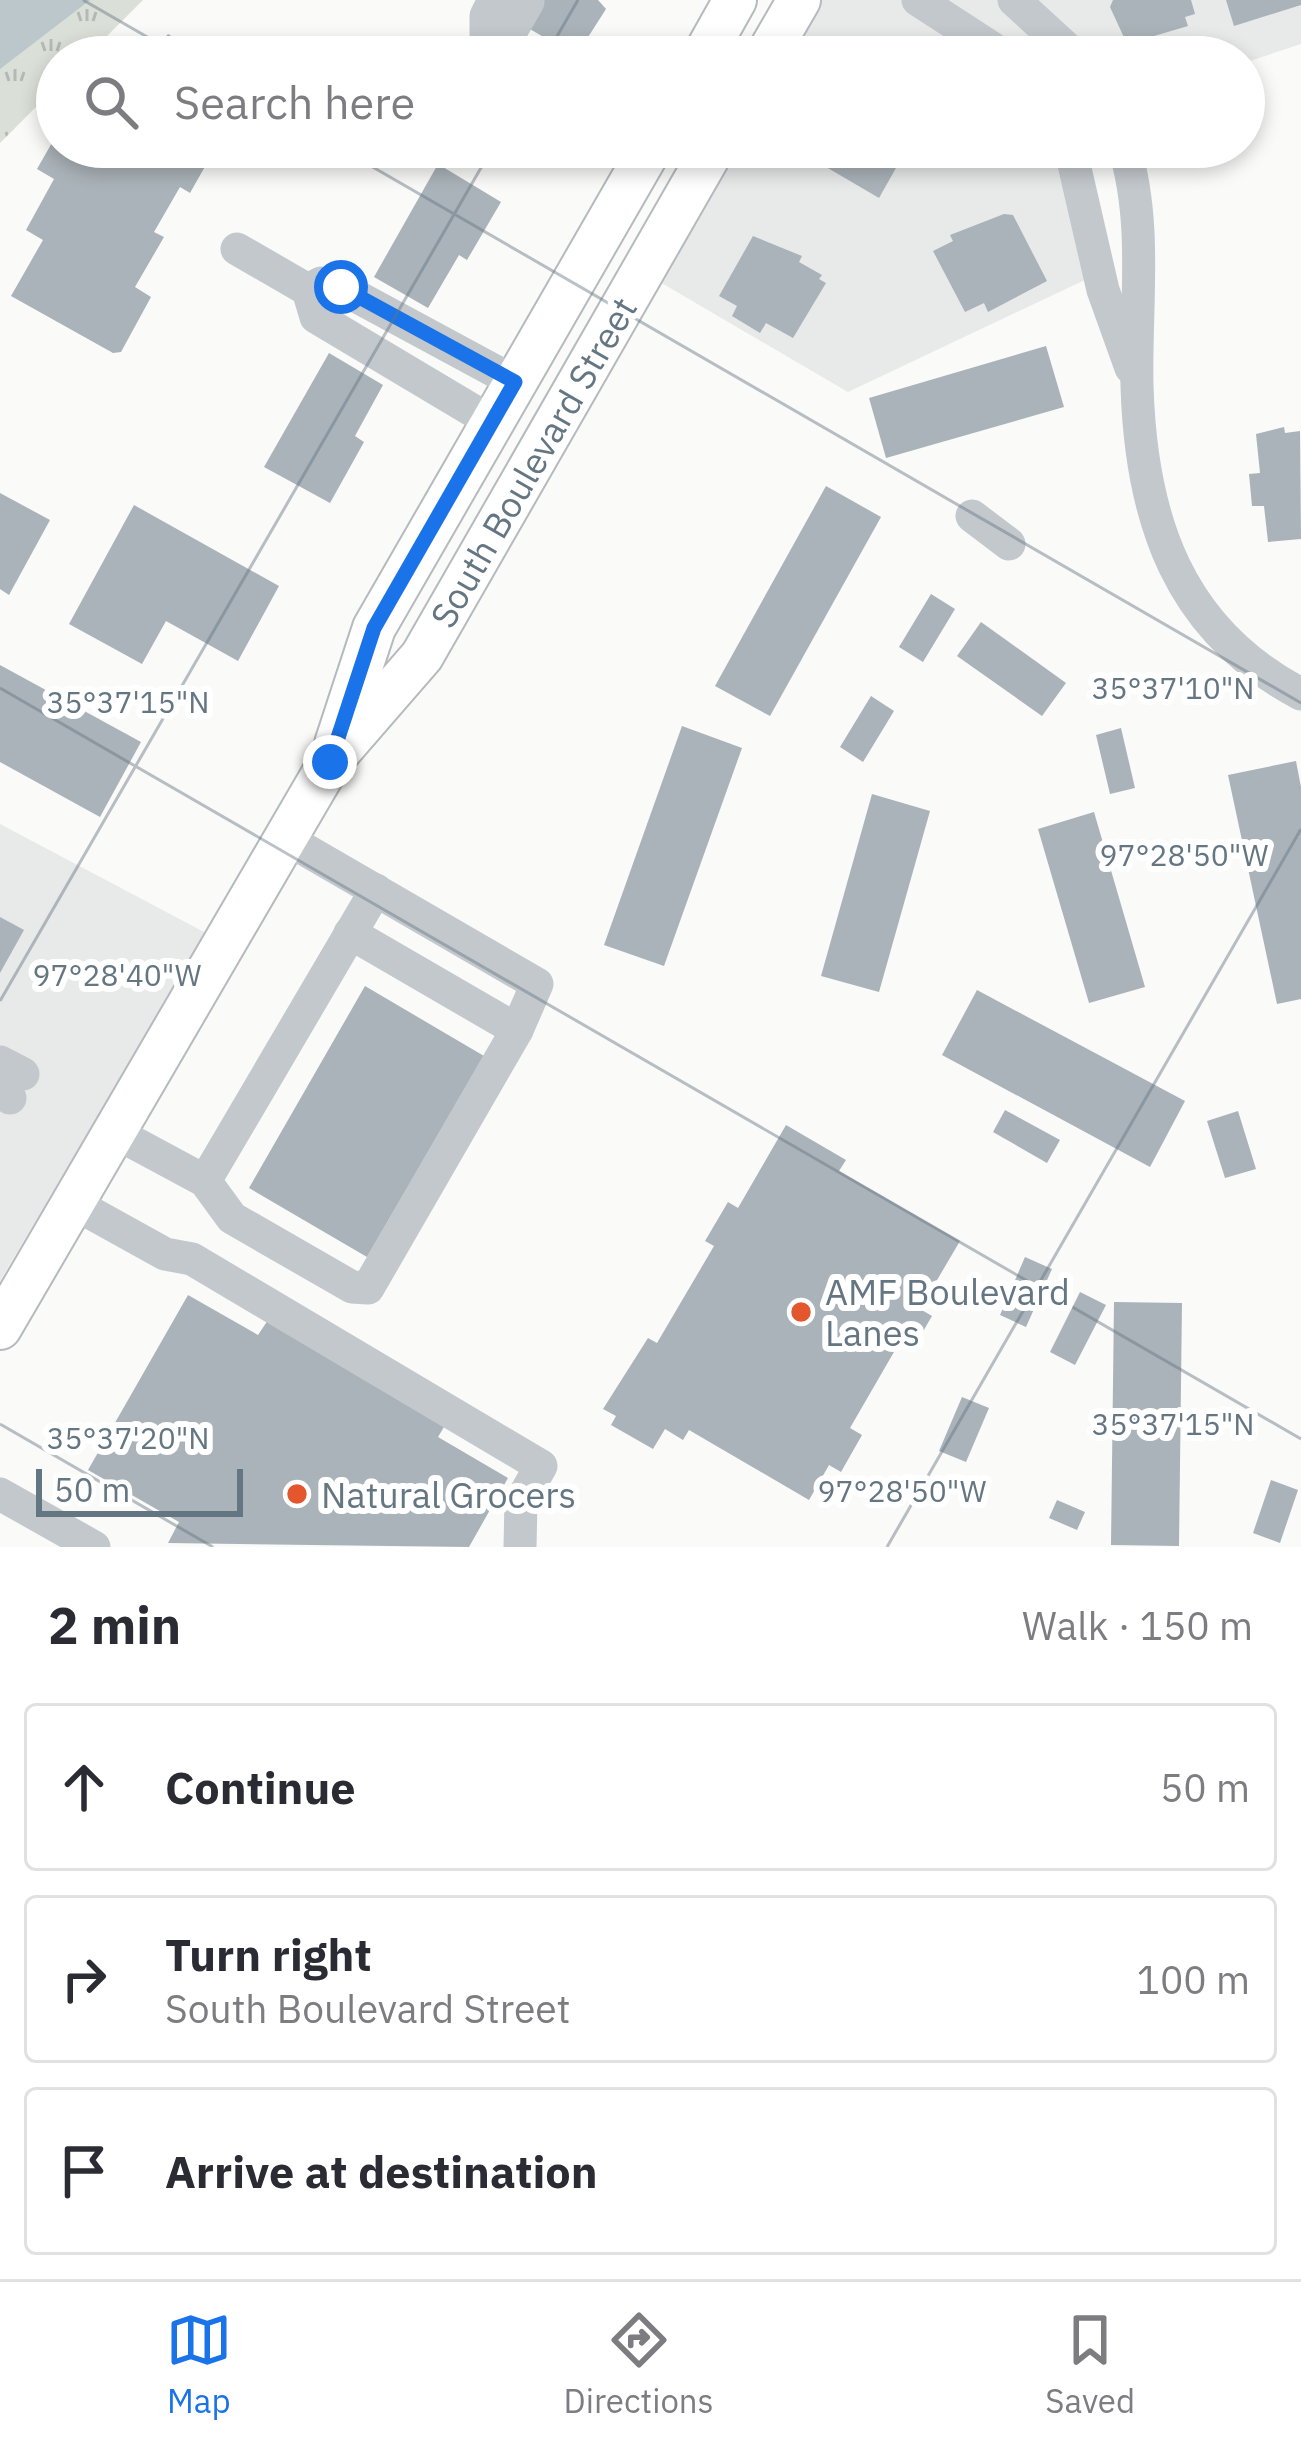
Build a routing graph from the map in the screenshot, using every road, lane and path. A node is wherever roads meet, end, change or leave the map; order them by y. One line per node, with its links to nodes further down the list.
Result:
1 (477, 0): 8 (street)
2 (494, 0): 9 (street)
3 (736, 0): 11 (main road)
4 (799, 0): 12 (main road)
5 (919, 0): 13 (street)
6 (1009, 0): 14 (street); 15 (street)
7 (520, 1): 10 (street)
8 (483, 36)
9 (486, 36)
10 (499, 36)
11 (715, 36)
12 (778, 36)
13 (974, 36)
14 (997, 36)
15 (1051, 36)
16 (639, 168): 22 (main road, South Boulevard Street)
17 (702, 168): 28 (main road, South Boulevard Street)
18 (1075, 168): 23 (street)
19 (1126, 168): 23 (street)
20 (237, 249): 21 (street)
21 (308, 290): 22 (street); 24 (street)
22 (515, 382): 24 (main road, South Boulevard Street)
23 (1137, 386): 27 (street)
24 (492, 422): 28 (main road, South Boulevard Street)
25 (972, 516): 26 (street)
26 (1009, 544)
27 (1301, 694)
28 (330, 762): 29 (main road, South Boulevard Street)
29 (285, 838): 30 (street); 33 (main road, South Boulevard Street)
30 (376, 890): 31 (street); 32 (street)
31 (350, 934): 32 (street); 34 (street)
32 (517, 1030): 34 (street)
33 (114, 1132): 34 (street); 35 (main road, South Boulevard Street)
34 (205, 1181)
35 (73, 1202): 36 (main road, South Boulevard Street); 39 (street)
36 (4, 1312)
37 (0, 1494): 38 (street)
38 (94, 1547)
39 (520, 1547)

